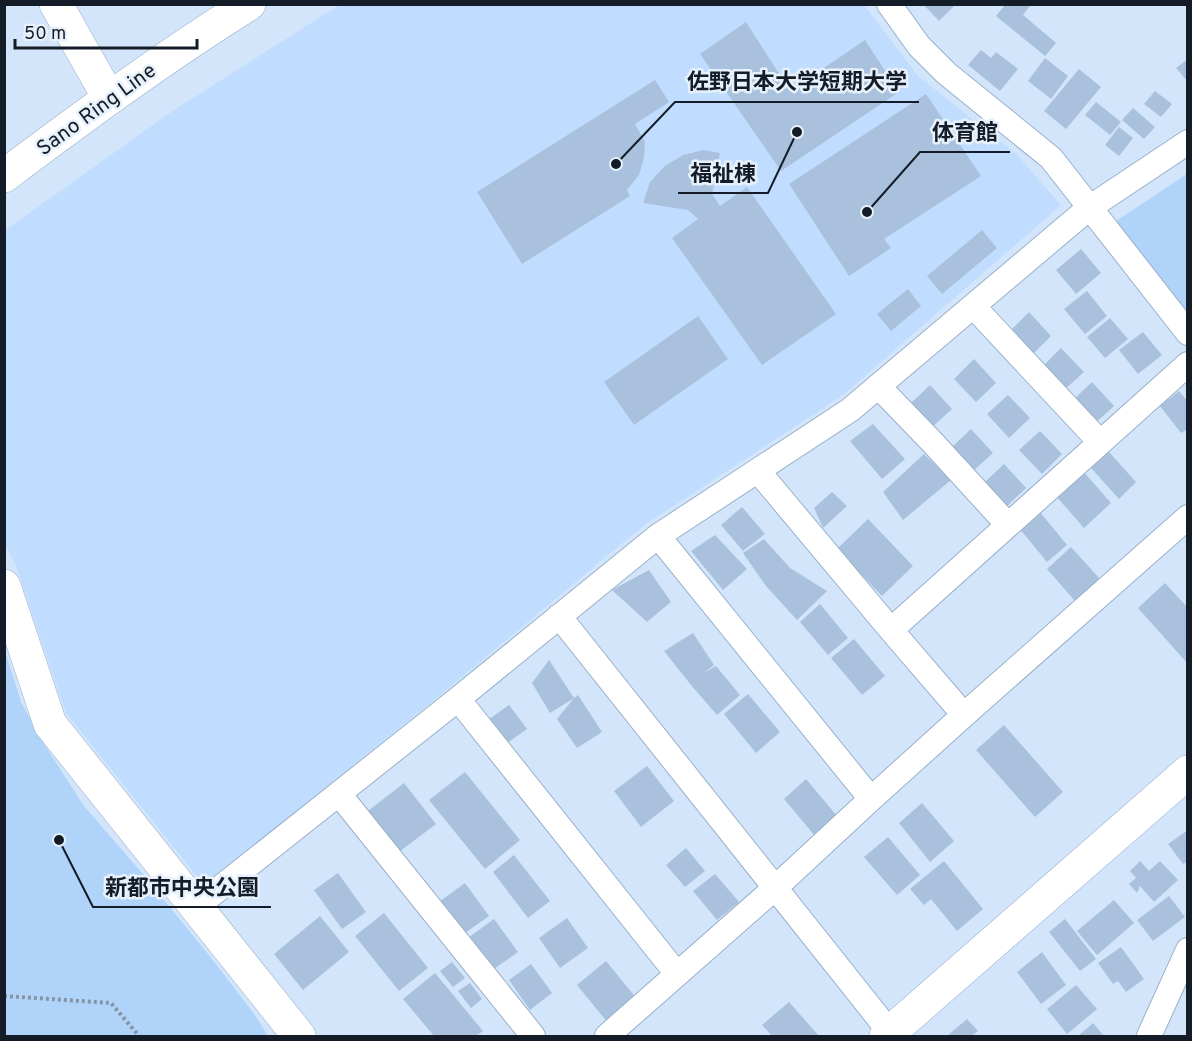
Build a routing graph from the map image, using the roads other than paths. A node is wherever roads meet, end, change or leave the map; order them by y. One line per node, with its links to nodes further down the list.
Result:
1 (56, 4): 4 (street)
2 (249, 4): 4 (street, Sano Ring Line)
3 (889, 4): 7 (street)
4 (109, 98): 6 (street, Sano Ring Line)
5 (1188, 142): 7 (street)
6 (4, 177)
7 (1089, 208): 8 (street); 9 (street)
8 (974, 306): 11 (street); 12 (street)
9 (1188, 333)
10 (1188, 364): 12 (street)
11 (878, 386): 13 (street); 15 (street)
12 (1100, 442): 15 (street)
13 (758, 471): 16 (street); 19 (street)
14 (1188, 516): 21 (street)
15 (1008, 525): 19 (street)
16 (658, 536): 18 (street); 24 (street)
17 (4, 586): 26 (street)
18 (559, 616): 20 (street); 25 (street)
19 (891, 630): 21 (street)
20 (458, 699): 23 (street); 28 (street)
21 (964, 715): 24 (street)
22 (1187, 773): 29 (street)
23 (339, 794): 26 (street); 31 (street)
24 (871, 798): 25 (street)
25 (775, 888): 28 (street); 29 (street)
26 (196, 908): 30 (street)
27 (1188, 950): 33 (street)
28 (677, 974): 32 (street)
29 (890, 1035)
30 (299, 1036)
31 (533, 1036)
32 (607, 1036)
33 (1149, 1036)

